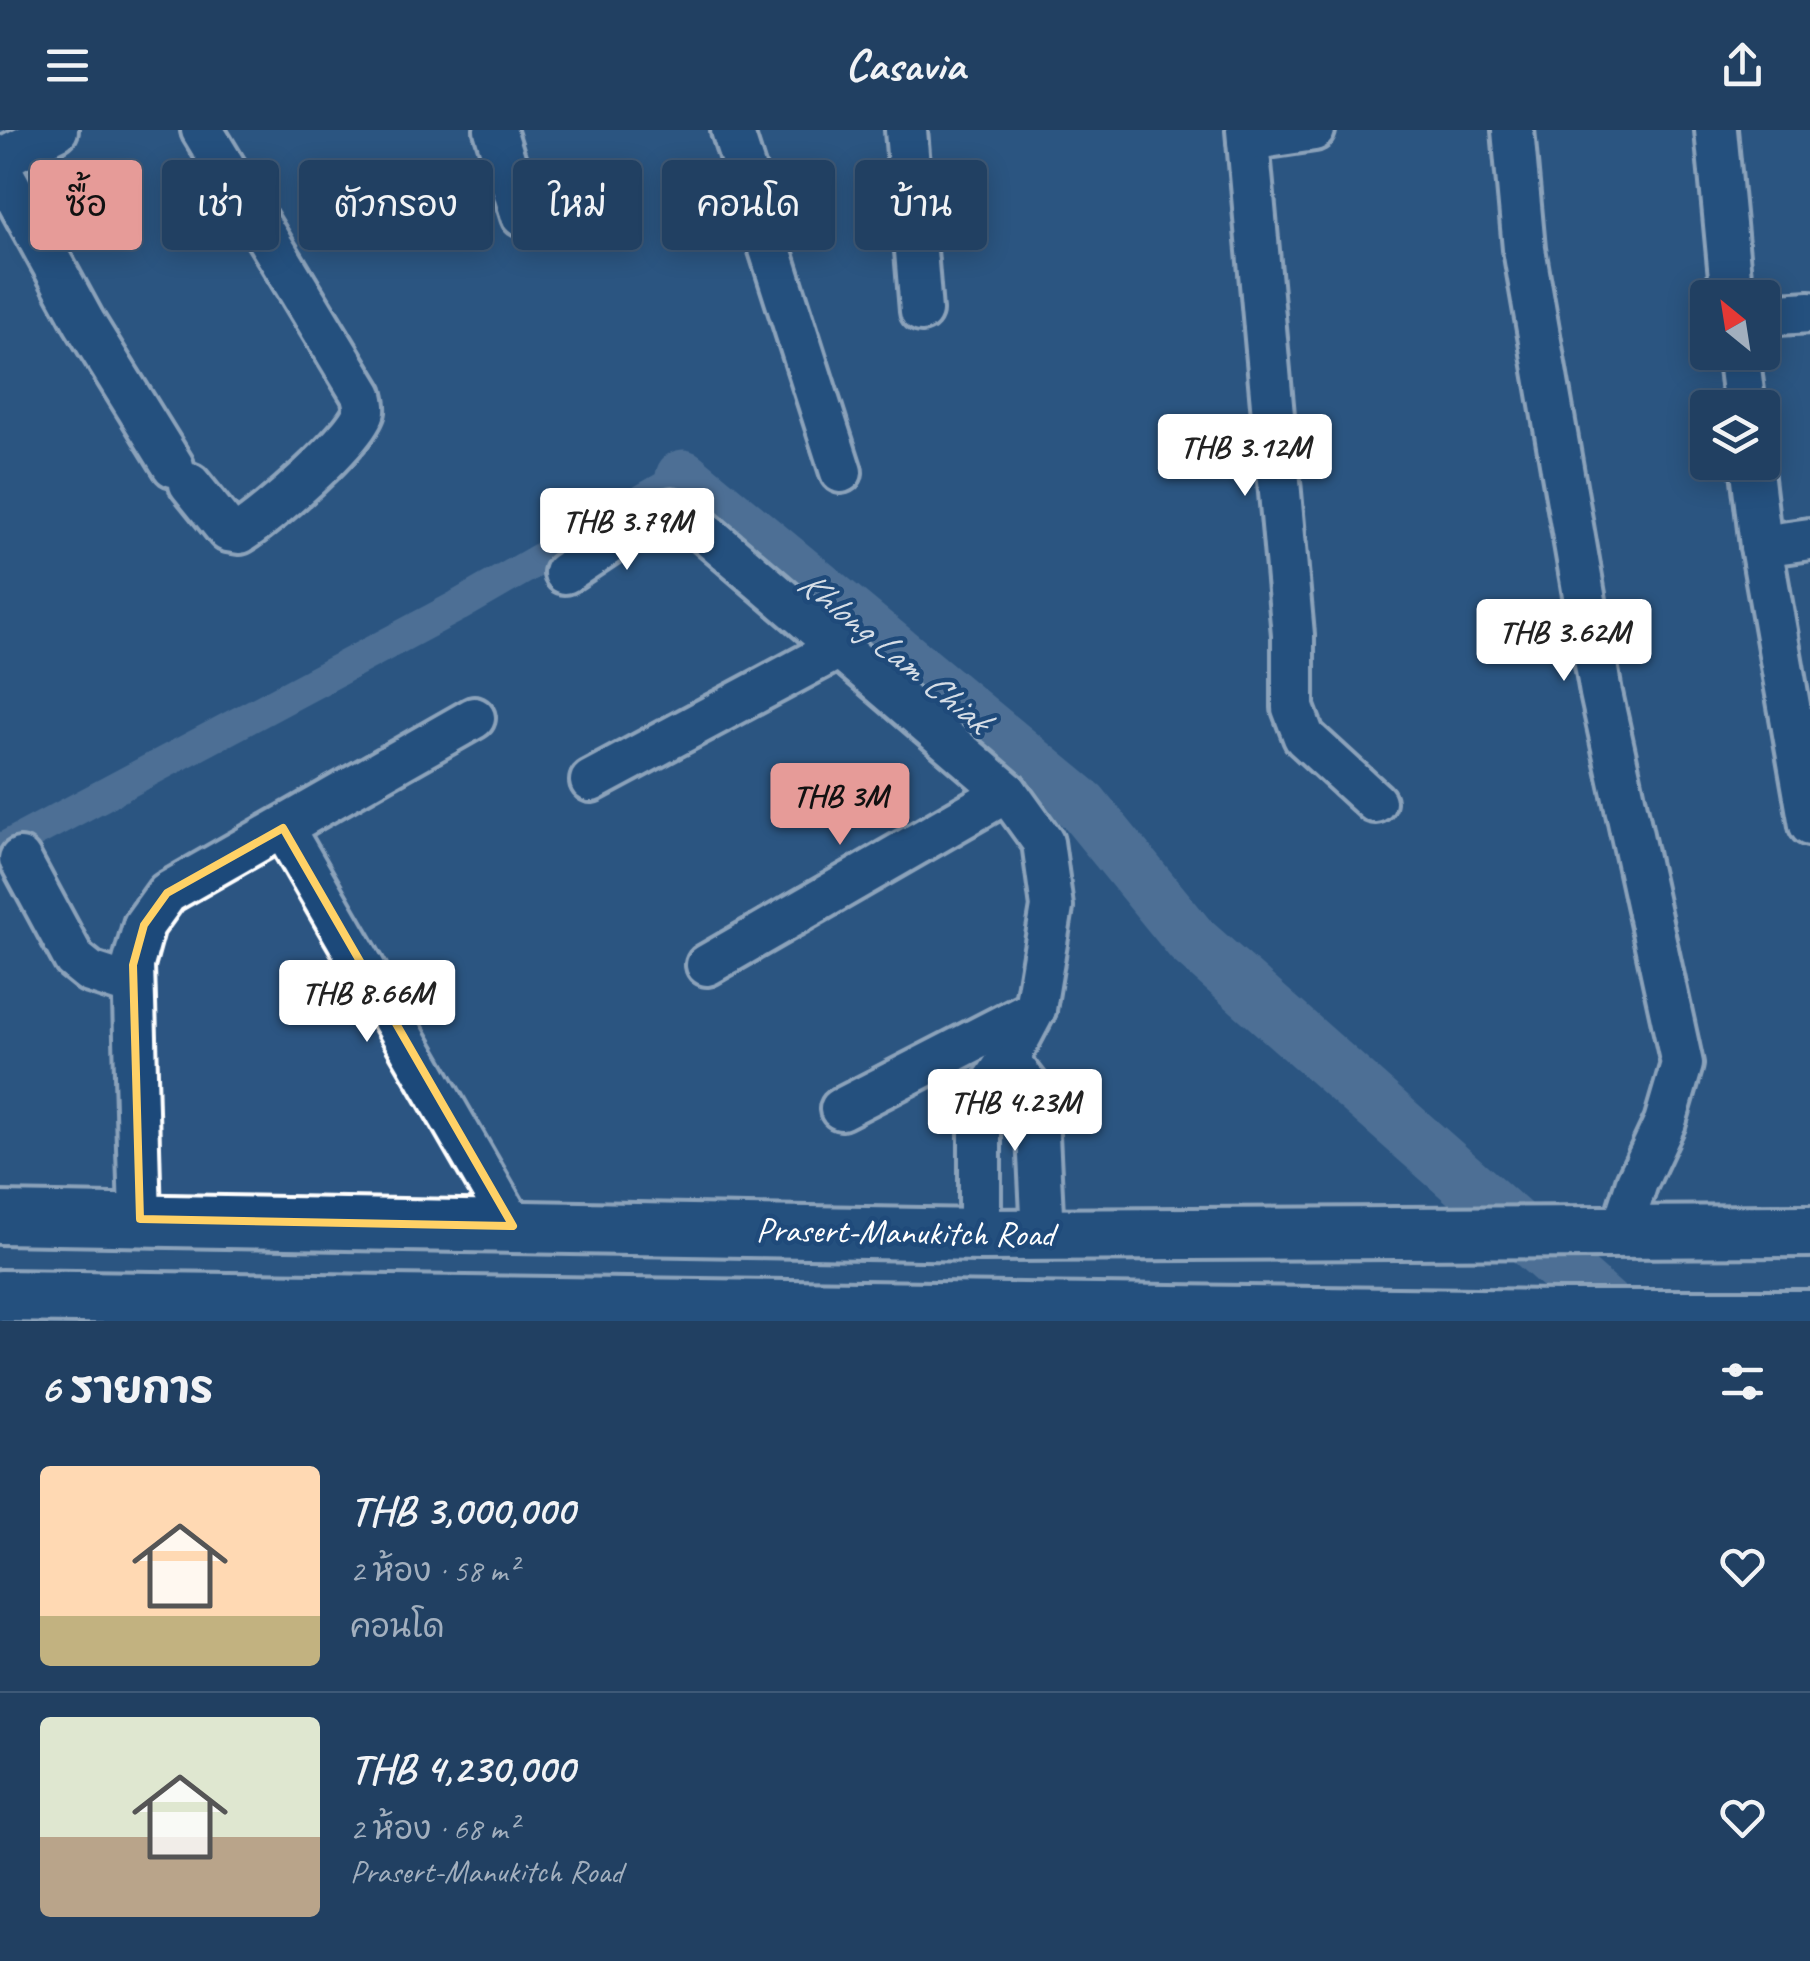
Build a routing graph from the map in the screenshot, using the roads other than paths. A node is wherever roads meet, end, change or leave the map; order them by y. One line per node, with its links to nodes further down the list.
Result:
1 (57, 130): 10 (street)
2 (202, 130): 11 (street)
3 (495, 130): 12 (street)
4 (732, 130): 17 (street)
5 (906, 130): 14 (street)
6 (1314, 130): 9 (street)
7 (1513, 130): 40 (street)
8 (1716, 130): 13 (street)
9 (1247, 135): 27 (street)
10 (0, 159)
11 (0, 168)
12 (513, 187)
13 (1730, 280)
14 (921, 310)
15 (1810, 312): 16 (street)
16 (1780, 314)
17 (841, 472)
18 (1753, 480): 20 (street)
19 (1810, 539): 20 (street)
20 (1761, 546): 24 (street)
21 (565, 573): 22 (street)
22 (839, 648): 25 (street); 26 (street)
23 (474, 718): 29 (street)
24 (1802, 739): 28 (street)
25 (591, 781)
26 (1007, 792): 31 (street); 33 (street)
27 (1375, 802)
28 (1810, 825)
29 (282, 828): 32 (street); 38 (street)
30 (20, 860): 32 (street)
31 (708, 964)
32 (133, 986): 37 (street)
33 (1036, 1009): 34 (street); 35 (street)
34 (1008, 1060): 41 (street); 42 (street)
35 (842, 1109)
36 (0, 1218): 37 (main road, Prasert-Manukitch Road)
37 (140, 1219): 38 (main road, Prasert-Manukitch Road)
38 (512, 1226): 42 (main road, Prasert-Manukitch Road)
39 (1801, 1230): 40 (main road, Prasert-Manukitch Road)
40 (1600, 1232): 41 (main road, Prasert-Manukitch Road)
41 (1043, 1234): 42 (main road, Prasert-Manukitch Road)
42 (980, 1235)
43 (0, 1296): 44 (main road)
44 (343, 1311): 46 (main road)
45 (1810, 1316): 46 (main road)
46 (1530, 1317)

